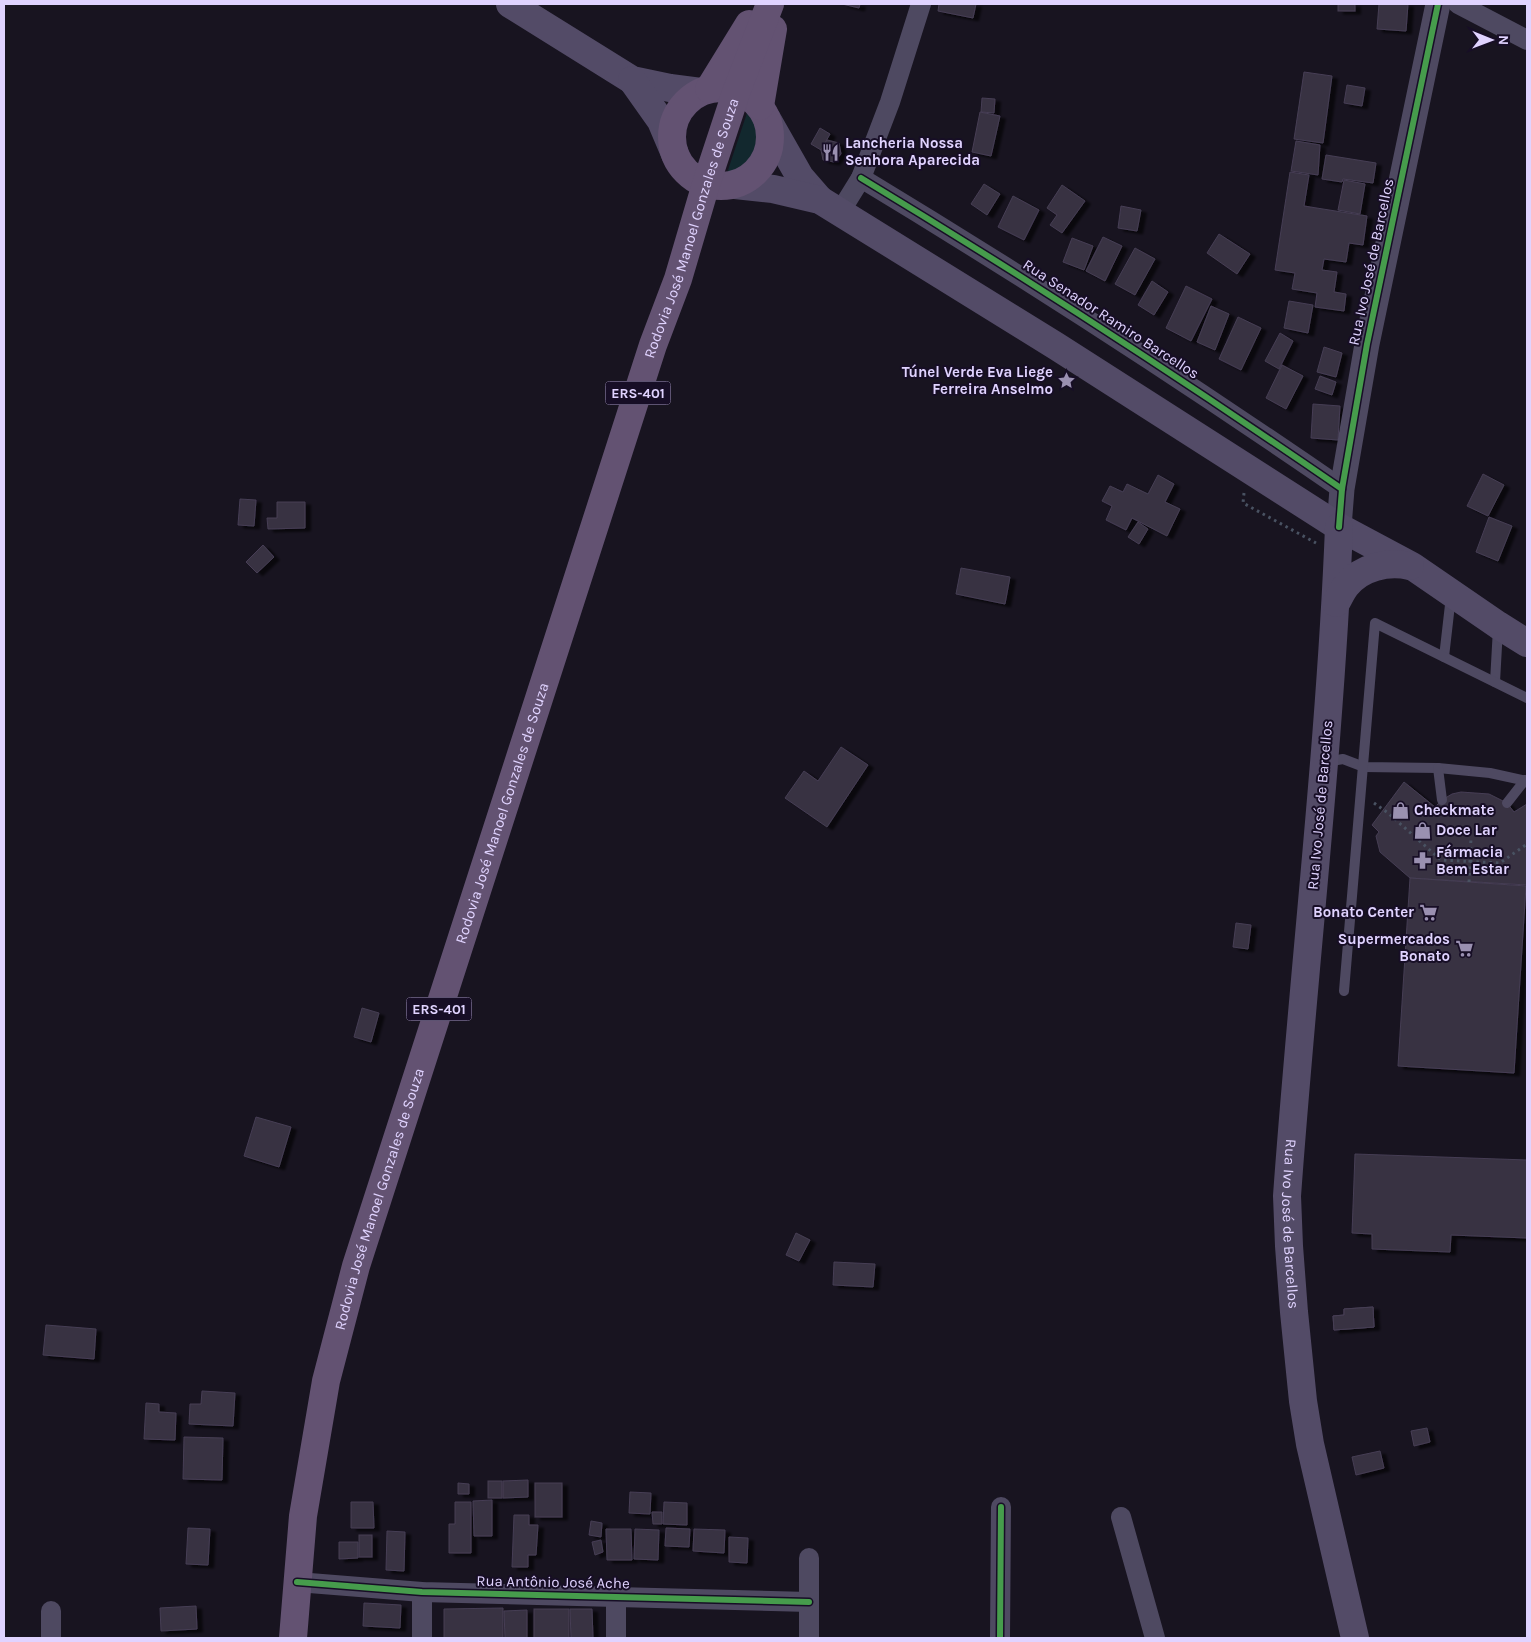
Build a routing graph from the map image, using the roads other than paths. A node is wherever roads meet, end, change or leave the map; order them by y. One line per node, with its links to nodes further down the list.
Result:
1 (510, 4): 9 (main road)
2 (762, 4): 10 (main road)
3 (770, 4): 11 (main road, Rodovia José Manoel Gonzales de Souza)
4 (778, 4): 12 (main road)
5 (921, 4): 14 (street)
6 (1438, 4): 18 (street, Rua Ivo José de Barcellos)
7 (1458, 4): 8 (street)
8 (1527, 40)
9 (632, 80): 10 (main road); 13 (main road)
10 (705, 90): 11 (main road); 13 (main road)
11 (737, 90): 12 (main road); 15 (main road, Rodovia José Manoel Gonzales de Souza)
12 (764, 113): 15 (main road); 16 (main road)
13 (677, 157): 15 (main road); 17 (main road)
14 (862, 178): 16 (street); 18 (street, Rua Senador Ramiro Barcellos)
15 (724, 185): 16 (main road); 17 (main road, Rodovia José Manoel Gonzales de Souza)
16 (830, 206): 19 (main road)
17 (678, 279): 38 (main road, Rodovia José Manoel Gonzales de Souza / ERS-401)
18 (1342, 489): 19 (street, Rua Ivo José de Barcellos)
19 (1339, 527): 20 (main road); 22 (main road, Rua Ivo José de Barcellos)
20 (1412, 566): 21 (main road); 22 (main road)
21 (1452, 592): 23 (main road); 25 (lane)
22 (1336, 603): 28 (main road, Rua Ivo José de Barcellos)
23 (1498, 625): 24 (main road); 26 (lane)
24 (1527, 642)
25 (1444, 657): 26 (lane); 29 (lane)
26 (1495, 682): 27 (lane)
27 (1527, 698)
28 (1324, 762): 29 (lane); 50 (main road, Rua Ivo José de Barcellos)
29 (1364, 767): 30 (lane); 34 (lane)
30 (1438, 768): 31 (lane); 32 (lane)
31 (1526, 781): 33 (lane)
32 (1442, 800)
33 (1507, 803)
34 (1344, 991)
35 (1001, 1507): 48 (street)
36 (1121, 1517): 49 (street)
37 (810, 1558): 41 (street)
38 (297, 1582): 39 (street, Rua Antônio José Ache); 44 (main road, Rodovia José Manoel Gonzales de Souza / ERS-401)
39 (422, 1592): 40 (street, Rua Antônio José Ache); 45 (street)
40 (616, 1596): 41 (street, Rua Antônio José Ache); 46 (street)
41 (809, 1602): 47 (street)
42 (51, 1611): 43 (street)
43 (51, 1638)
44 (293, 1638)
45 (422, 1638)
46 (616, 1638)
47 (809, 1638)
48 (1000, 1638)
49 (1155, 1638)
50 (1355, 1638)

